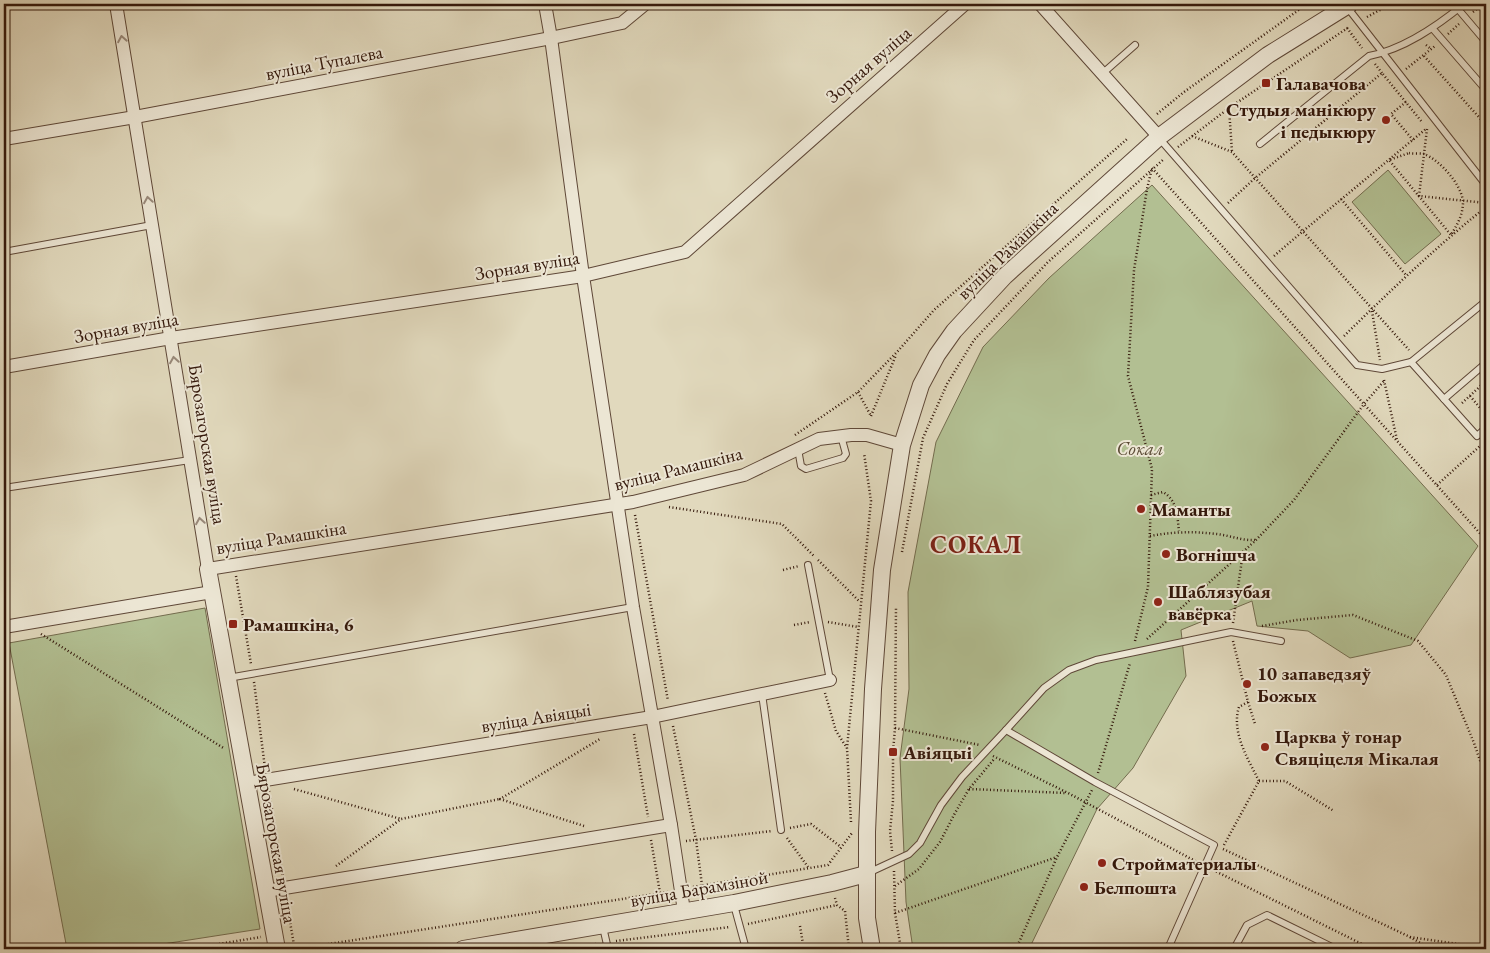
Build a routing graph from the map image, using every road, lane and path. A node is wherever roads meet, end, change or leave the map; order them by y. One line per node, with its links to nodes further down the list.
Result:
1 (116, 4): 29 (street, Бярозагорская вуліца, one-way to 1)
2 (545, 4): 15 (street)
3 (645, 4): 15 (street, вуліца Тупалева)
4 (965, 4): 55 (street, Зорная вуліца)
5 (1040, 4): 24 (street)
6 (1307, 4): 28 (path)
7 (1391, 4): 13 (path)
8 (1464, 4): 11 (lane)
9 (1483, 4): 12 (path)
10 (1348, 5): 13 (lane); 33 (street, вуліца Рамашкіна)
11 (1458, 9): 12 (lane); 14 (lane)
12 (1466, 18): 16 (path); 17 (lane)
13 (1358, 22): 21 (lane); 27 (path)
14 (1433, 29): 16 (lane); 21 (lane)
15 (551, 38): 29 (street, вуліца Тупалева); 55 (street)
16 (1442, 40): 20 (path); 25 (lane)
17 (1486, 42)
18 (1135, 45): 24 (lane)
19 (1419, 48): 20 (path)
20 (1431, 49): 22 (path)
21 (1382, 53): 37 (lane); 43 (lane)
22 (1424, 55): 23 (path); 30 (path)
23 (1402, 71)
24 (1103, 72): 33 (street)
25 (1486, 90)
26 (1406, 102): 31 (path); 36 (path); 42 (path)
27 (1229, 108): 38 (path); 38 (path)
28 (1154, 116)
29 (135, 117): 34 (street, вуліца Тупалева); 50 (street, Бярозагорская вуліца, one-way to 29)
30 (1486, 125)
31 (1427, 128): 32 (path); 36 (path); 39 (path)
32 (1433, 135)
33 (1159, 137): 49 (lane); 76 (street, вуліца Рамашкіна)
34 (4, 139)
35 (1127, 139): 61 (path)
36 (1413, 140): 40 (path)
37 (1260, 144)
38 (1232, 152): 42 (path)
39 (1424, 154): 40 (path); 44 (path); 46 (path)
40 (1389, 160): 44 (path); 45 (path)
41 (1152, 168): 70 (path); 82 (path); 91 (path)
42 (1254, 179): 49 (path); 51 (path)
43 (1486, 185)
44 (1419, 196): 46 (path); 52 (path)
45 (1341, 199): 51 (path); 56 (path)
46 (1463, 201): 47 (path); 52 (path)
47 (1486, 203)
48 (1486, 207): 52 (path)
49 (1221, 209): 54 (lane)
50 (152, 225): 53 (lane); 59 (street, Бярозагорская вуліца)
51 (1302, 232): 54 (path); 58 (path)
52 (1451, 235): 56 (path)
53 (4, 252)
54 (1268, 262): 60 (lane)
55 (583, 276): 59 (street, Зорная вуліца); 84 (street)
56 (1406, 276): 58 (path)
57 (1486, 301): 62 (lane)
58 (1371, 310): 60 (path); 62 (path)
59 (171, 338): 64 (street, Зорная вуліца); 79 (street, Бярозагорская вуліца, one-way to 59)
60 (1337, 342): 62 (lane)
61 (897, 352): 67 (path); 67 (path)
62 (1414, 360): 69 (lane)
63 (1486, 362): 69 (lane)
64 (4, 367)
65 (1384, 381): 70 (path)
66 (1486, 381): 68 (path)
67 (858, 392): 74 (path)
68 (1470, 396): 69 (path); 71 (path)
69 (1446, 397): 72 (lane)
70 (1364, 404): 80 (path); 88 (path)
71 (1486, 415)
72 (1486, 428)
73 (841, 436): 76 (street, вуліца Рамашкіна); 77 (street, вуліца Рамашкіна); 77 (lane)
74 (789, 439)
75 (1486, 440): 80 (path)
76 (902, 445): 150 (street)
77 (798, 449): 83 (street, вуліца Рамашкіна)
78 (864, 453): 97 (path)
79 (190, 460): 81 (lane); 94 (street, Бярозагорская вуліца, one-way to 79)
80 (1437, 485): 89 (path)
81 (4, 488)
82 (1151, 495): 86 (path); 87 (path)
83 (632, 502): 84 (street, вуліца Рамашкіна); 113 (path)
84 (617, 504): 92 (street, вуліца Рамашкіна); 98 (street)
85 (660, 506): 97 (path)
86 (1179, 531): 87 (path); 88 (path)
87 (1150, 536): 107 (path)
88 (1256, 540): 90 (path)
89 (1486, 540)
90 (1242, 552): 105 (path); 107 (path)
91 (901, 554)
92 (234, 565): 94 (street, вуліца Рамашкіна); 108 (path)
93 (808, 565): 99 (lane)
94 (208, 569): 95 (street, Бярозагорская вуліца)
95 (212, 592): 100 (street); 109 (street, Бярозагорская вуліца)
96 (896, 602): 117 (path)
97 (861, 603): 104 (path)
98 (633, 607): 108 (lane); 114 (street)
99 (819, 620): 101 (path); 104 (path); 110 (lane)
100 (25, 624): 102 (street); 123 (path)
101 (794, 625)
102 (4, 627)
103 (1259, 627): 124 (path)
104 (858, 628): 120 (path)
105 (1231, 632): 106 (lane); 107 (lane); 112 (path)
106 (1281, 641)
107 (1133, 652): 118 (lane); 127 (path)
108 (253, 674): 109 (lane); 126 (path)
109 (228, 678): 123 (street, Бярозагорская вуліца)
110 (826, 681): 111 (street, вуліца Авіяцыі); 120 (path)
111 (762, 694): 113 (street, вуліца Авіяцыі); 140 (lane)
112 (1248, 702): 116 (path); 125 (path)
113 (670, 713): 114 (street, вуліца Авіяцыі); 143 (path)
114 (652, 717): 115 (street, вуліца Авіяцыі); 137 (street)
115 (632, 720): 126 (street, вуліца Авіяцыі); 139 (path)
116 (1255, 724)
117 (895, 728): 121 (path); 141 (path)
118 (1006, 730): 121 (lane); 127 (lane)
119 (608, 735): 132 (path)
120 (847, 748): 136 (path)
121 (986, 750): 122 (path); 150 (lane)
122 (995, 758): 130 (path); 131 (path)
123 (242, 759): 128 (street, Бярозагорская вуліца)
124 (1486, 778)
125 (1259, 780): 134 (path); 165 (path)
126 (267, 781): 128 (street, вуліца Авіяцыі); 153 (path)
127 (1095, 782): 133 (path); 147 (lane)
128 (247, 783): 155 (street, Бярозагорская вуліца)
129 (290, 788): 135 (path)
130 (969, 789): 131 (path); 152 (path)
131 (1068, 793): 133 (path)
132 (500, 799): 135 (path); 138 (path)
133 (1086, 803): 146 (path); 147 (path)
134 (1334, 811)
135 (401, 819): 149 (path)
136 (851, 823)
137 (671, 825): 139 (street); 144 (street)
138 (584, 826)
139 (650, 828): 153 (street); 156 (path)
140 (781, 830): 143 (path); 145 (path); 148 (path)
141 (890, 830)
142 (852, 833): 145 (path)
143 (696, 840): 144 (path); 151 (path)
144 (674, 844): 154 (street)
145 (842, 847): 148 (path)
146 (1057, 857): 179 (path); 180 (path)
147 (1205, 866): 168 (lane); 183 (path)
148 (808, 867): 151 (path)
149 (332, 868)
150 (866, 874): 157 (street, вуліца Барамзіной); 178 (street)
151 (702, 885): 154 (path)
152 (895, 886)
153 (285, 889): 155 (street); 164 (path)
154 (681, 889): 156 (path); 159 (street)
155 (266, 891): 166 (street, Бярозагорская вуліца)
156 (660, 893): 169 (path)
157 (734, 904): 159 (street, вуліца Барамзіной); 162 (lane)
158 (837, 905): 162 (path)
159 (684, 911): 161 (street, вуліца Барамзіной)
160 (846, 920): 177 (path)
161 (603, 926): 167 (lane); 172 (street, вуліца Барамзіной)
162 (739, 926): 167 (path); 175 (lane)
163 (800, 926): 176 (path)
164 (292, 934): 166 (path); 169 (path)
165 (1408, 936): 170 (path); 184 (path)
166 (275, 942): 171 (path)
167 (607, 946): 174 (path)
168 (1169, 947)
169 (309, 948)
170 (1486, 948)
171 (188, 949)
172 (463, 949)
173 (564, 949): 174 (path)
174 (569, 949)
175 (746, 949)
176 (804, 949)
177 (849, 949)
178 (872, 949)
179 (901, 949)
180 (1016, 949)
181 (1234, 949): 182 (lane)
182 (1336, 949)
183 (1372, 949)
184 (1430, 949)

